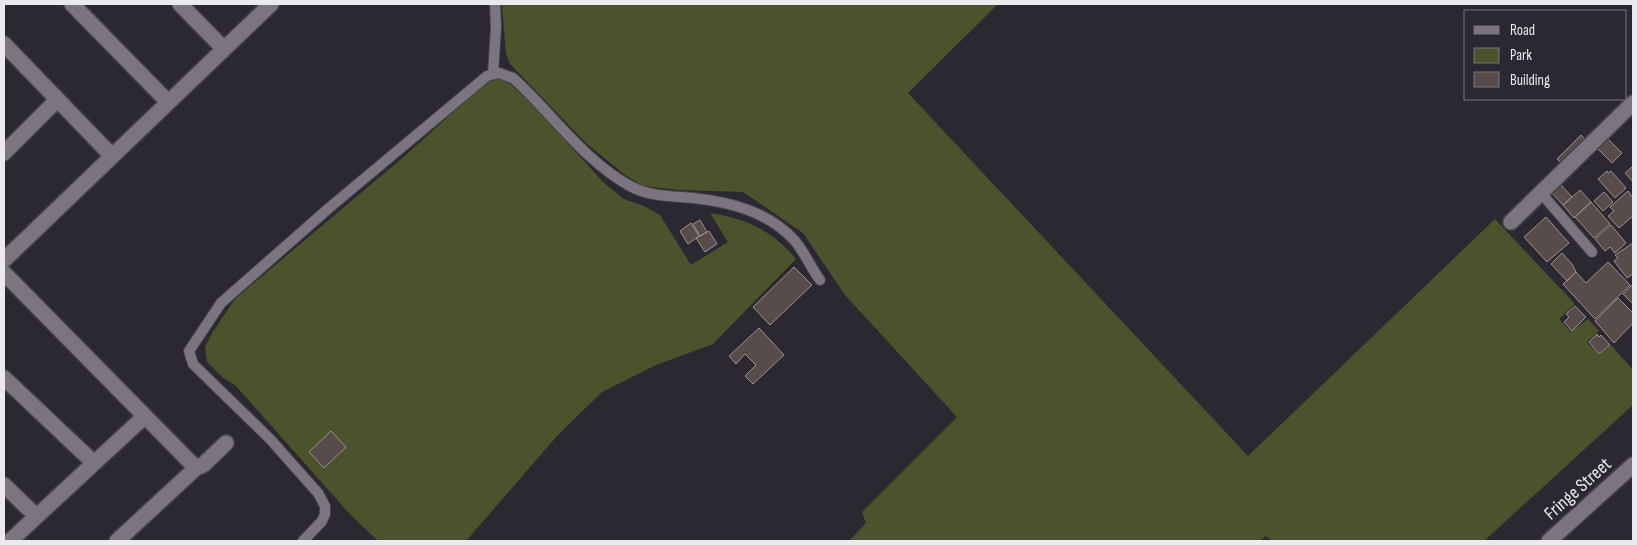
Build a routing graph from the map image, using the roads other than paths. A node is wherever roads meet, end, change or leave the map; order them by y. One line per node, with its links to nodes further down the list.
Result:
1 (72, 4): 9 (street)
2 (180, 4): 6 (street)
3 (271, 4): 6 (street)
4 (495, 4): 7 (lane)
5 (4, 44): 8 (street)
6 (224, 49): 9 (street)
7 (493, 74): 18 (lane); 29 (lane)
8 (58, 100): 11 (street); 12 (street)
9 (168, 102): 12 (street)
10 (1633, 103): 13 (street)
11 (5, 150)
12 (112, 156): 16 (street)
13 (1541, 193): 14 (street); 15 (lane)
14 (1511, 222)
15 (1592, 252)
16 (4, 260)
17 (4, 273): 20 (street)
18 (820, 280)
19 (4, 378): 22 (street)
20 (145, 416): 22 (street); 24 (street)
21 (226, 443): 24 (street)
22 (94, 463): 26 (street)
23 (1633, 464): 30 (street, Fringe Street)
24 (196, 468): 28 (street)
25 (4, 485): 26 (street)
26 (36, 516): 27 (street)
27 (10, 541)
28 (117, 541)
29 (303, 541)
30 (1549, 541)

